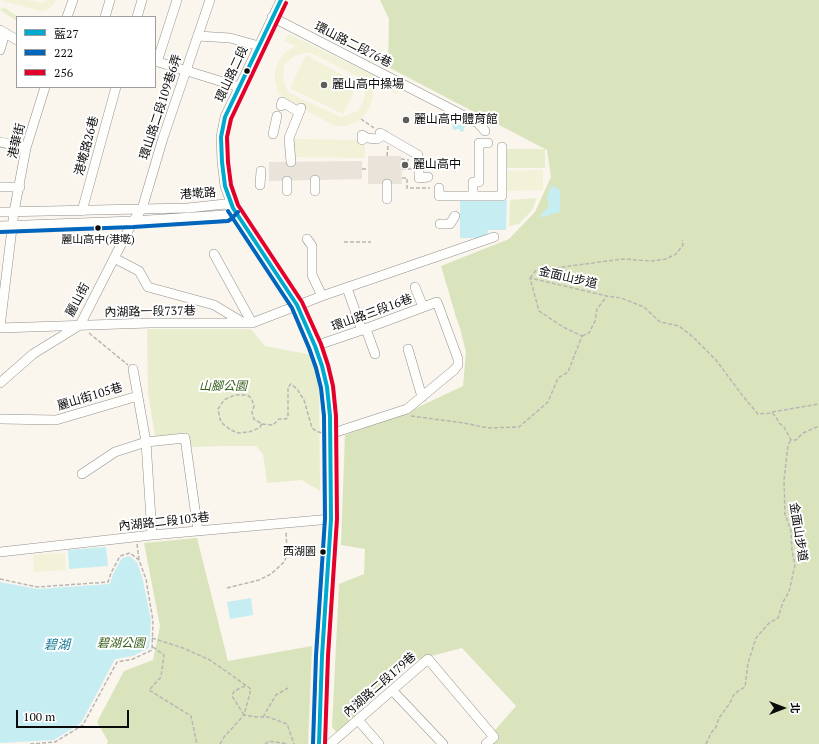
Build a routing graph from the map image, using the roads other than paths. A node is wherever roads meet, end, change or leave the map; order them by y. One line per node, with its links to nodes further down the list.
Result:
1 (73, 0): 7 (street)
2 (110, 0): 8 (street)
3 (142, 0): 9 (street)
4 (177, 0): 16 (street)
5 (210, 0): 12 (street, 環山路二段109巷6弄)
6 (281, 0): 10 (street, 環山路二段)
7 (67, 16)
8 (105, 16)
9 (137, 16)
10 (272, 17): 14 (street, 環山路二段); 23 (street, 環山路二段76巷)
11 (2, 32): 13 (street); 15 (street)
12 (198, 36): 14 (street); 17 (street, 環山路二段109巷6弄)
13 (16, 39)
14 (259, 46): 18 (street, 環山路二段)
15 (0, 50)
16 (156, 62): 17 (street)
17 (185, 71): 18 (street); 47 (street, 環山路二段109巷6弄)
18 (239, 87): 46 (street, 環山路二段)
19 (45, 88): 29 (street, 港華街)
20 (116, 88): 48 (street, 港墘路26巷)
21 (281, 106): 31 (street)
22 (277, 116): 24 (street)
23 (485, 131)
24 (273, 134)
25 (362, 140): 30 (street)
26 (0, 142): 29 (street)
27 (488, 143): 44 (street)
28 (502, 147): 44 (street)
29 (26, 148): 39 (street, 港華街)
30 (418, 160)
31 (291, 162)
32 (419, 169): 34 (street)
33 (259, 171): 38 (street)
34 (428, 177)
35 (315, 180): 43 (street)
36 (287, 181): 42 (street)
37 (387, 184): 45 (street)
38 (260, 185)
39 (20, 186): 40 (street); 50 (street, 港華街)
40 (0, 187)
41 (439, 188): 44 (street)
42 (287, 191)
43 (315, 191)
44 (473, 196)
45 (387, 198)
46 (233, 208): 47 (street, 港墘路); 52 (street, 港墘路); 63 (street, 環山路二段)
47 (142, 209): 48 (street, 港墘路); 52 (street, 環山路二段109巷6弄)
48 (82, 211): 50 (street, 港墘路)
49 (0, 212): 50 (street, 港墘路)
50 (14, 212): 54 (street, 港華街)
51 (454, 216): 53 (street)
52 (133, 221): 54 (street, 港墘路); 59 (street, 麗山街)
53 (440, 224)
54 (13, 225): 55 (street, 港墘路); 67 (street, 港華街)
55 (0, 226)
56 (494, 237): 61 (street, 內湖路一段737巷)
57 (307, 239): 62 (street)
58 (214, 254): 65 (street)
59 (114, 258): 65 (street); 66 (street, 麗山街)
60 (415, 287): 64 (street)
61 (347, 288): 62 (street, 內湖路一段737巷); 68 (street)
62 (322, 296): 63 (street, 內湖路一段737巷)
63 (297, 305): 65 (street, 內湖路一段737巷); 69 (street, 環山路二段)
64 (423, 307): 68 (street, 環山路三段16巷); 75 (street, 環山路三段16巷)
65 (248, 323): 66 (street, 內湖路一段737巷)
66 (80, 325): 67 (street, 內湖路一段737巷); 73 (street, 麗山街)
67 (0, 328)
68 (364, 330): 69 (street, 環山路三段16巷); 71 (street)
69 (315, 346): 77 (street, 環山路二段)
70 (408, 349): 75 (street)
71 (375, 354)
72 (133, 369): 74 (street)
73 (0, 382)
74 (138, 396): 76 (street, 麗山街105巷); 78 (street)
75 (422, 397): 77 (street)
76 (0, 419)
77 (330, 434): 80 (street, 環山路二段)
78 (146, 442): 79 (street); 81 (street); 82 (street)
79 (82, 474)
80 (331, 518): 81 (street, 內湖路二段103巷); 86 (street, 環山路二段)
81 (198, 531): 82 (street, 內湖路二段103巷)
82 (152, 535): 83 (street, 內湖路二段103巷)
83 (0, 552)
84 (392, 690): 85 (street, 內湖路二段179巷); 89 (street); 90 (street, 內湖路二段179巷)
85 (358, 720): 87 (street, 內湖路二段179巷); 88 (street)
86 (319, 744)
87 (330, 744)
88 (379, 744)
89 (443, 744)
90 (486, 744)

